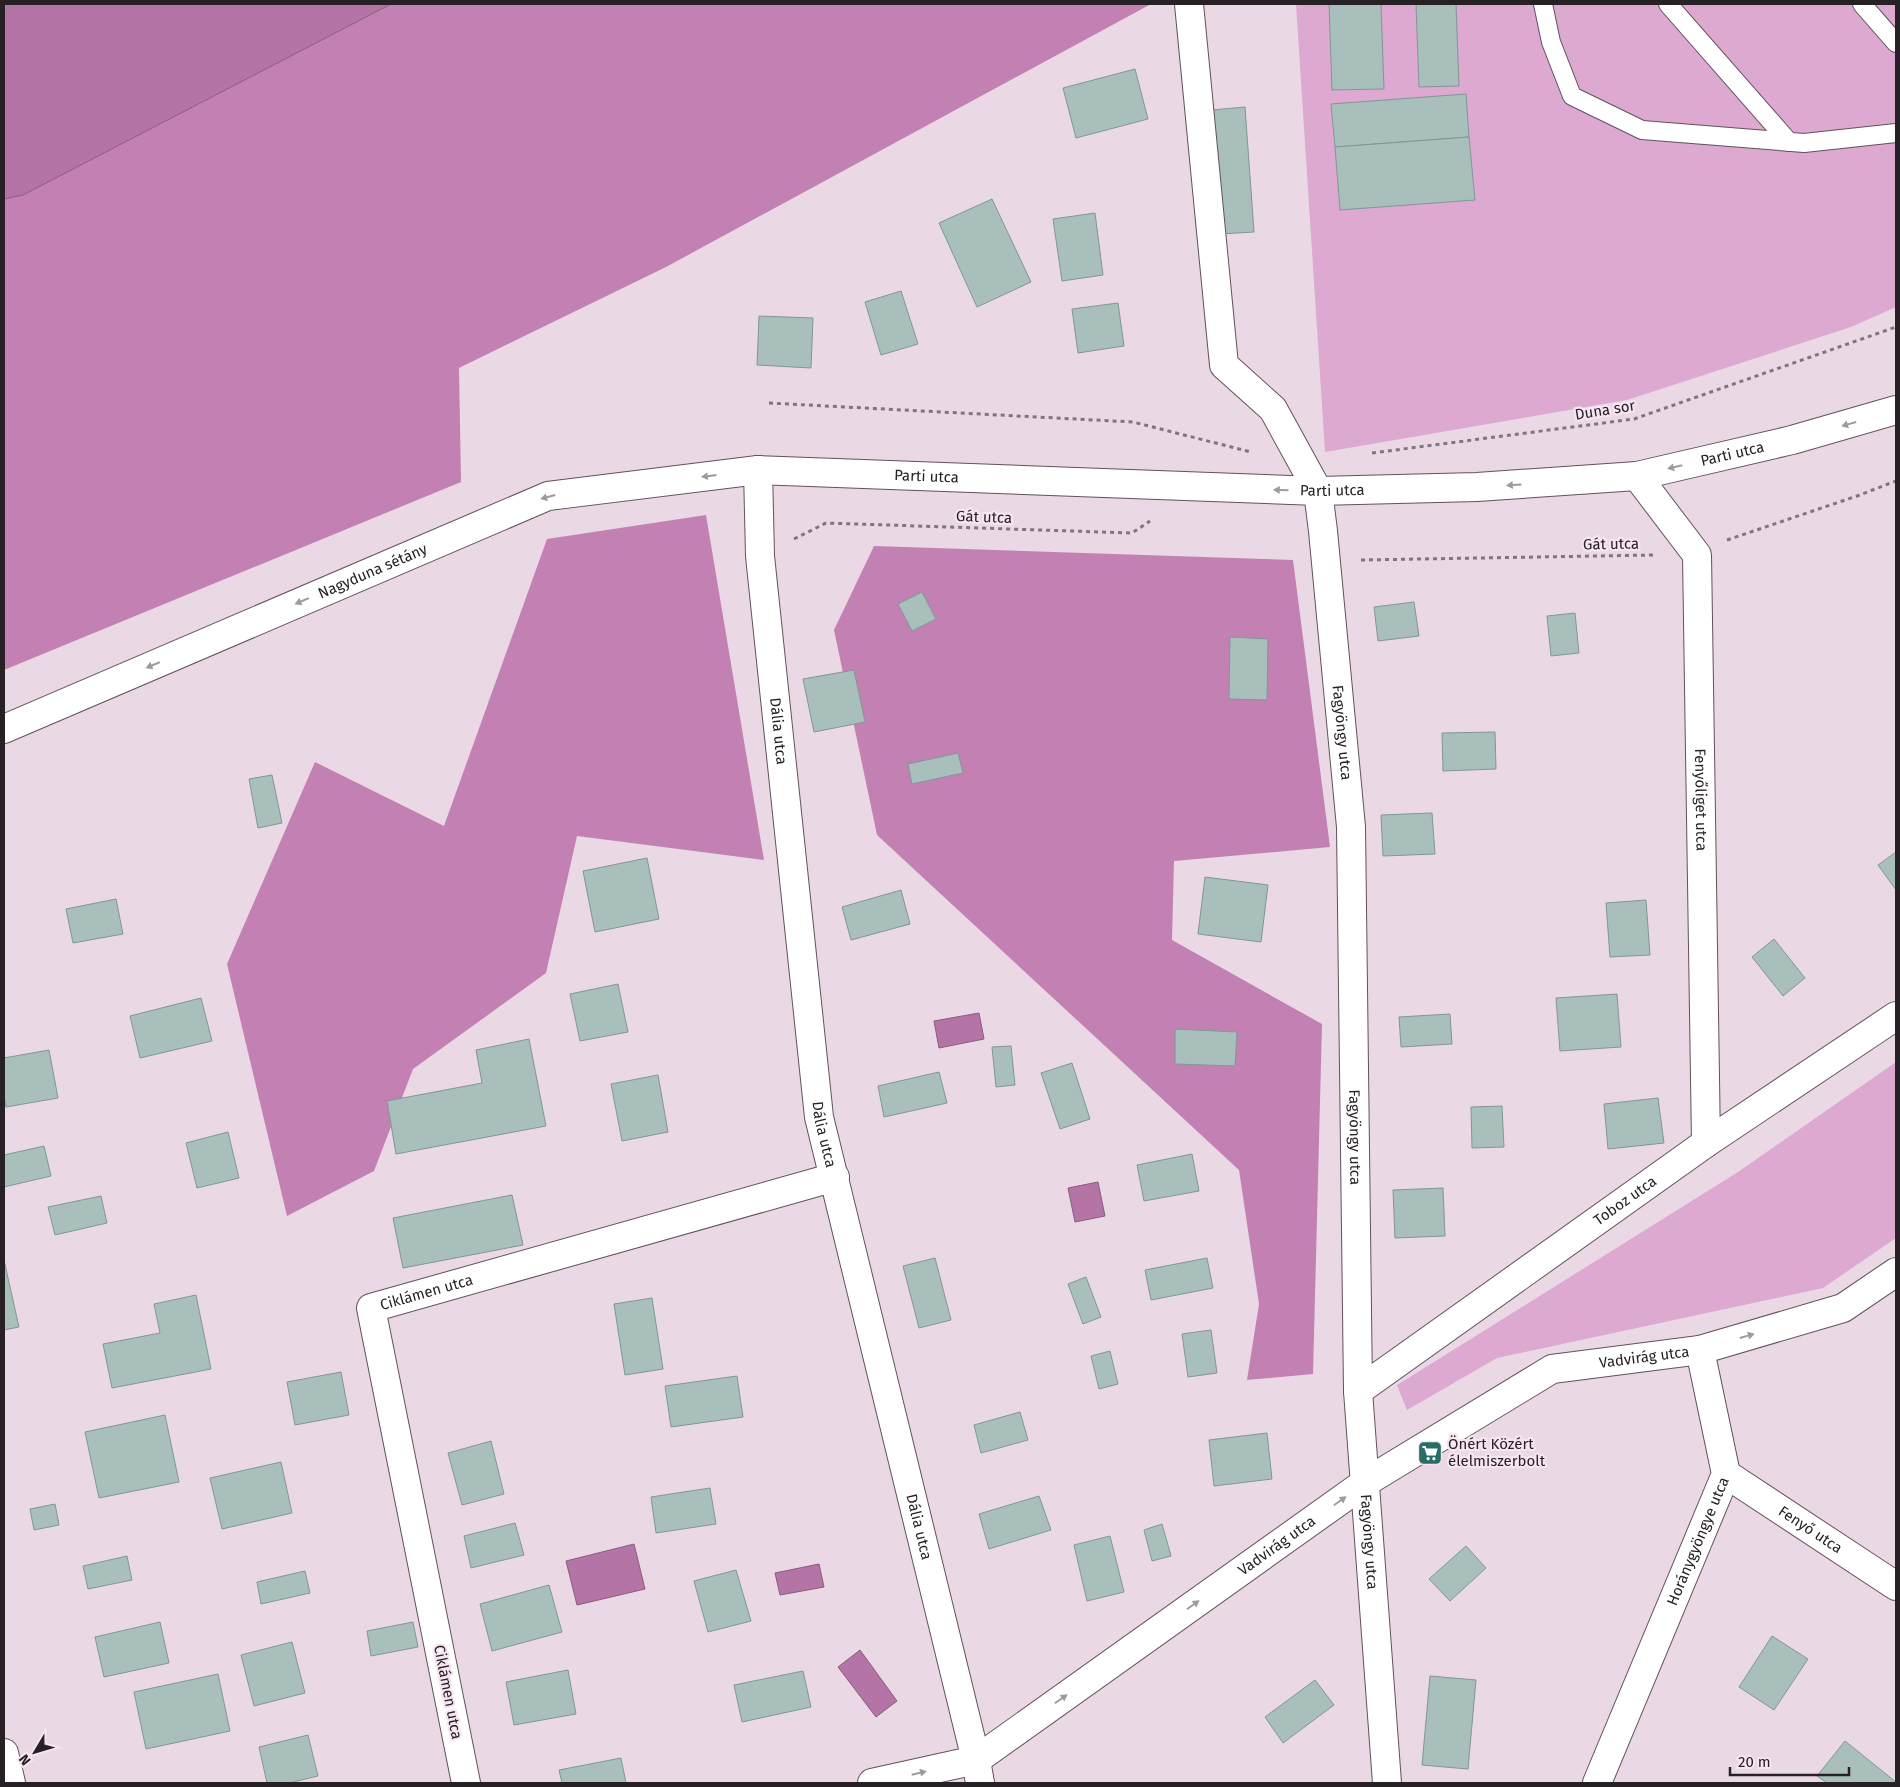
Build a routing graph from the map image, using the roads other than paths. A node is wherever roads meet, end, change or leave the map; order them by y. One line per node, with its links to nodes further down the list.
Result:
1 (1189, 4): 11 (street)
2 (1543, 4): 7 (lane)
3 (1668, 4): 7 (lane)
4 (1862, 4): 5 (lane)
5 (1896, 43)
6 (1896, 133): 7 (lane)
7 (1789, 142)
8 (1896, 410): 10 (street, Parti utca, one-way to 10)
9 (758, 470): 11 (street, Parti utca, one-way to 9); 12 (street, Nagyduna sétány, one-way to 12); 15 (street, Dália utca)
10 (1637, 476): 11 (street, Parti utca, one-way to 11); 14 (street, Fenyőliget utca)
11 (1318, 491): 18 (street, Fagyöngy utca)
12 (4, 729)
13 (1896, 1016): 14 (street, Toboz utca)
14 (1706, 1142): 18 (street, Toboz utca)
15 (835, 1177): 23 (street, Dália utca); 25 (street, Ciklámen utca)
16 (1896, 1272): 17 (street, one-way to 16)
17 (1700, 1350): 19 (street, Horánygyöngye utca); 20 (street, Vadvirág utca)
18 (1358, 1391): 20 (street, Fagyöngy utca)
19 (1726, 1474): 21 (street, Fenyő utca); 28 (street, Horánygyöngye utca)
20 (1366, 1482): 23 (street, Vadvirág utca, one-way to 20); 27 (street, Fagyöngy utca)
21 (1896, 1586)
22 (4, 1753): 24 (street)
23 (978, 1772): 26 (street, Vadvirág utca, one-way to 23)
24 (11, 1783)
25 (466, 1783)
26 (872, 1783)
27 (1387, 1783)
28 (1596, 1783)

